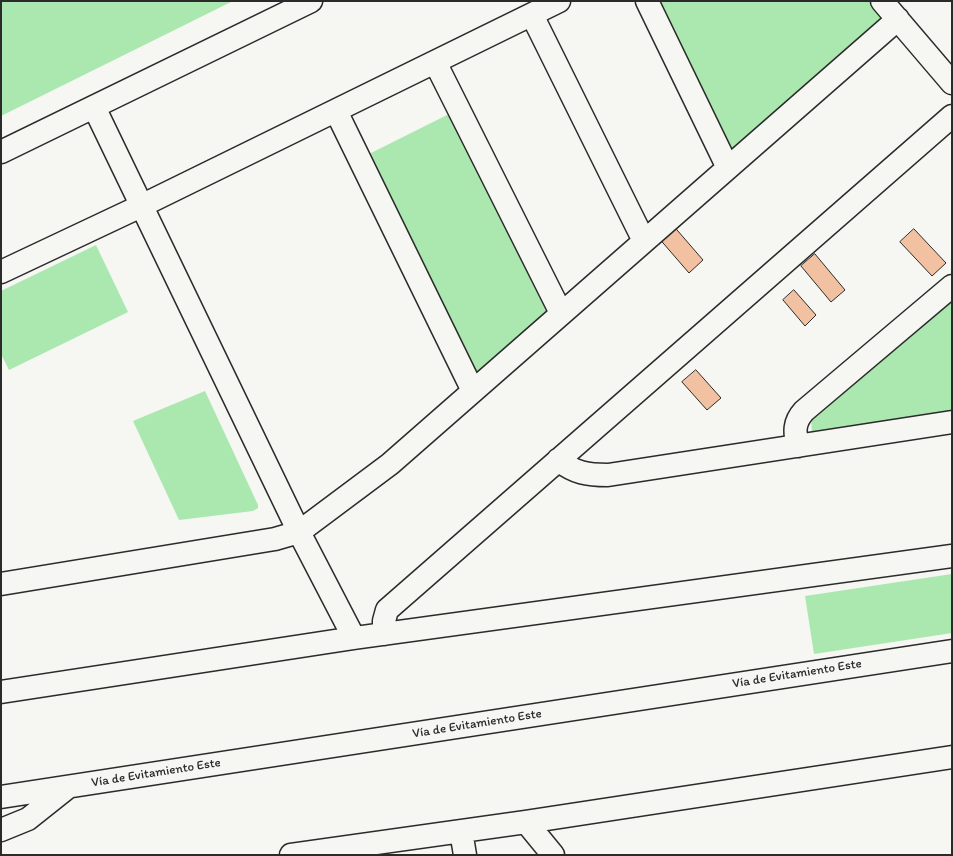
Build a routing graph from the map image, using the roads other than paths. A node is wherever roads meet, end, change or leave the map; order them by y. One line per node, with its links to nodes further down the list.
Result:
1 (311, 1): 9 (main road)
2 (559, 1): 5 (main road)
3 (647, 1): 13 (main road)
4 (882, 1): 6 (main road)
5 (532, 14): 7 (main road); 15 (main road)
6 (898, 19): 8 (main road); 13 (main road)
7 (435, 62): 10 (main road); 18 (main road)
8 (952, 83)
9 (94, 107): 12 (main road); 14 (main road)
10 (336, 111): 14 (main road); 19 (main road)
11 (952, 116): 22 (main road)
12 (1, 152)
13 (728, 168): 15 (main road)
14 (141, 206): 16 (main road); 23 (main road)
15 (644, 241): 18 (main road)
16 (1, 272)
17 (952, 286): 21 (main road)
18 (561, 314): 19 (main road)
19 (473, 391): 23 (main road)
20 (952, 422): 21 (main road)
21 (798, 446): 22 (main road)
22 (558, 460): 26 (main road)
23 (298, 532): 25 (main road); 27 (main road)
24 (952, 556): 26 (main road)
25 (1, 584)
26 (384, 634): 27 (main road)
27 (354, 638): 29 (main road)
28 (952, 651): 31 (main road, Vía de Evitamiento Este)
29 (1, 692)
30 (952, 757): 33 (main road)
31 (69, 787): 32 (main road, Vía de Evitamiento Este); 34 (main road)
32 (1, 797)
33 (526, 822): 35 (main road); 38 (main road)
34 (1, 830)
35 (461, 831): 36 (main road); 37 (main road)
36 (291, 855)
37 (465, 855)
38 (553, 855)

